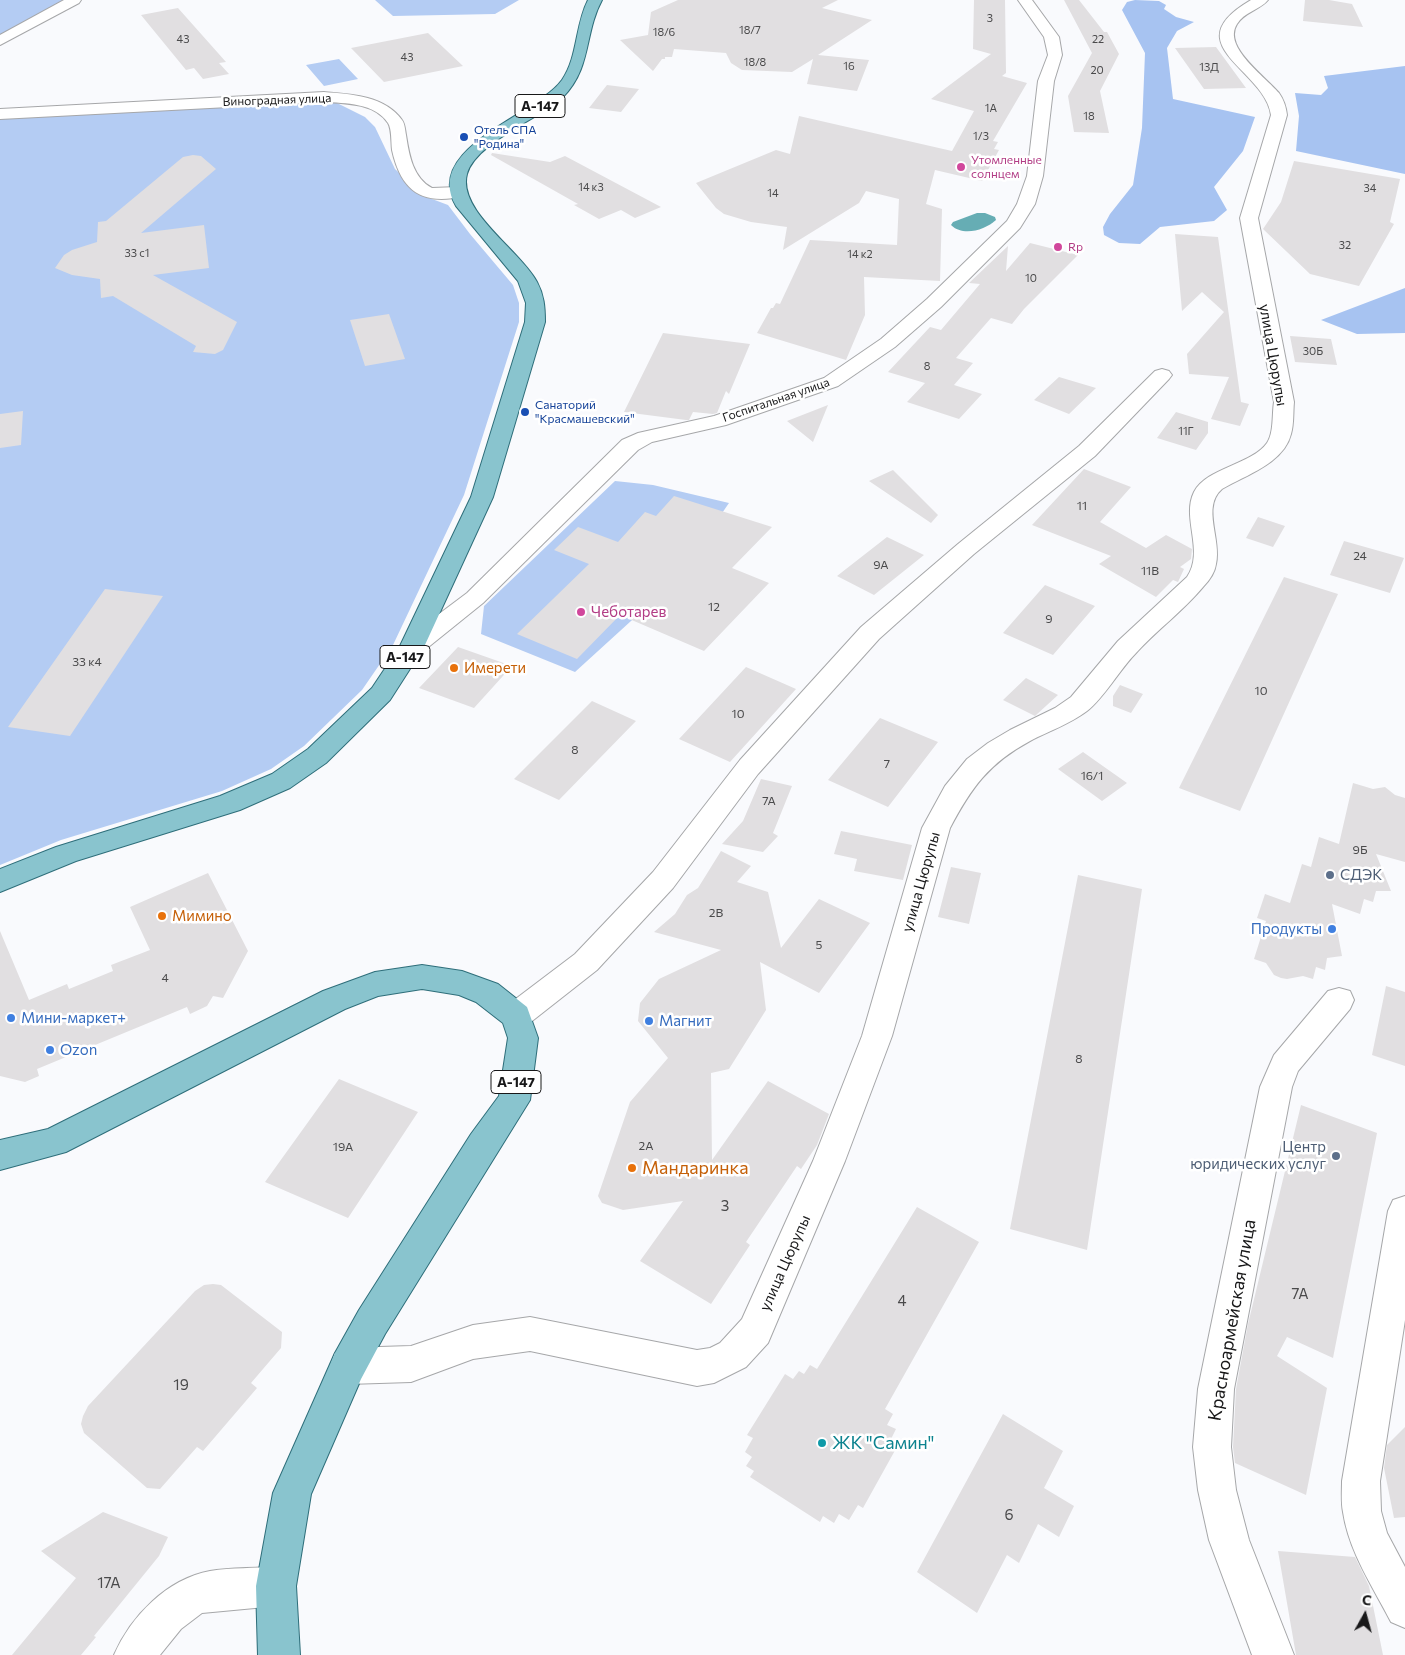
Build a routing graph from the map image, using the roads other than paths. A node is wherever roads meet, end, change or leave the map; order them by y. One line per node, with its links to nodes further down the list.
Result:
1 (74, 0): 5 (street)
2 (595, 0): 7 (main road, А-147)
3 (1025, 0): 9 (street, Госпитальная улица)
4 (1261, 0): 15 (street, улица Цюрупы)
5 (0, 41)
6 (0, 114): 7 (street, Виноградная улица)
7 (458, 192): 9 (main road, А-147)
8 (1162, 375): 12 (street)
9 (412, 647): 10 (main road, А-147)
10 (0, 881)
11 (1339, 1000): 20 (street, Красноармейская улица)
12 (516, 1016): 13 (main road); 15 (main road, А-147)
13 (0, 1155)
14 (1405, 1211): 17 (street)
15 (348, 1366): 16 (main road, А-147)
16 (276, 1586): 18 (street); 19 (main road, А-147)
17 (1405, 1608)
18 (135, 1655)
19 (279, 1655)
20 (1273, 1655)

